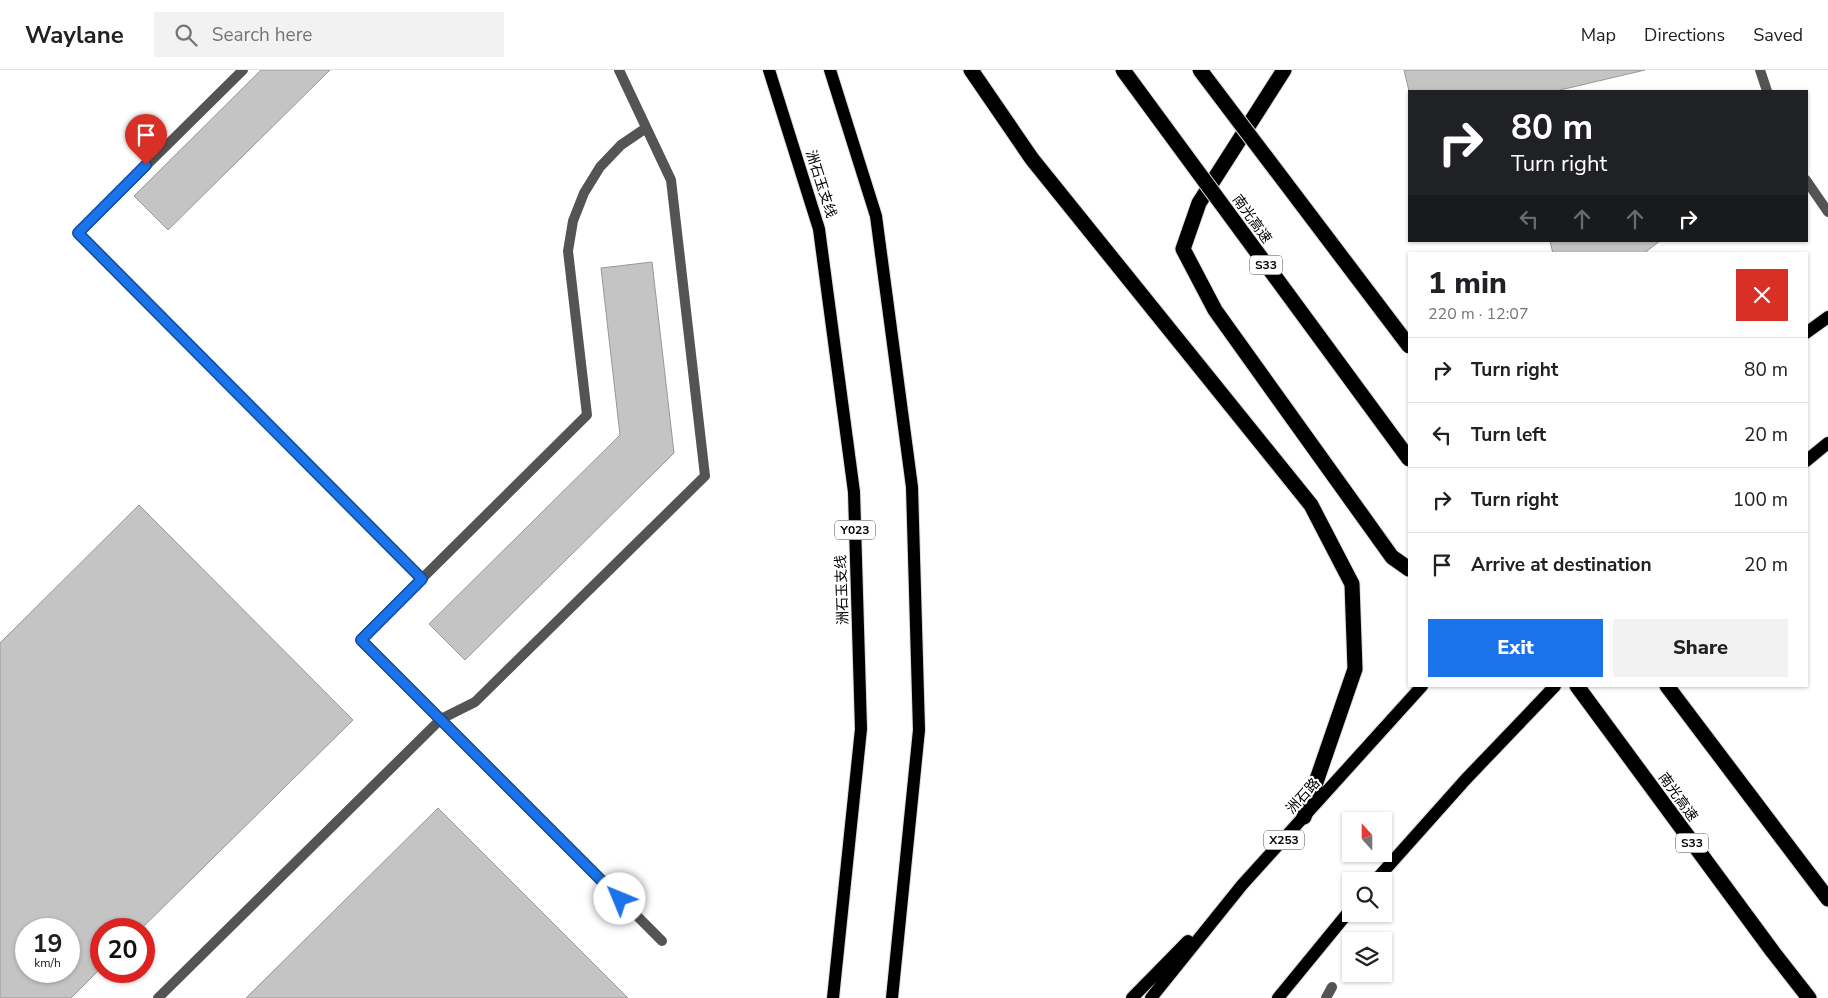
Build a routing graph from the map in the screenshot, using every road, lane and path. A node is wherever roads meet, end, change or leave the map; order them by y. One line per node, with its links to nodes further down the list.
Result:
1 (243, 70): 21 (street)
2 (619, 70): 11 (street)
3 (769, 70): 35 (main road, 洲石玉支线 / Y023)
4 (830, 70): 36 (main road)
5 (971, 70): 27 (highway)
6 (1123, 70): 18 (highway, 南光高速 / S33, bridge)
7 (1200, 70): 16 (highway, bridge)
8 (1284, 70): 20 (highway)
9 (1760, 70): 10 (street)
10 (1767, 90)
11 (646, 128): 21 (street); 26 (street)
12 (1808, 183): 13 (street)
13 (1828, 212)
14 (1828, 316): 15 (main road)
15 (1808, 331)
16 (1408, 345)
17 (1828, 443): 19 (main road)
18 (1408, 458)
19 (1808, 460)
20 (1408, 568)
21 (422, 579): 26 (street)
22 (1421, 687): 27 (main road, 洲石路 / X253)
23 (1554, 687): 28 (main road)
24 (1578, 687): 41 (highway, 南光高速 / S33)
25 (1668, 687): 30 (highway)
26 (441, 719): 32 (street); 34 (street)
27 (1304, 817): 29 (main road, 洲石路 / X253)
28 (1383, 872)
29 (1242, 885): 37 (main road); 38 (main road, 洲石路 / X253)
30 (1828, 899)
31 (1342, 920): 39 (main road)
32 (662, 941)
33 (1332, 987): 40 (street)
34 (158, 998)
35 (833, 998)
36 (892, 998)
37 (1132, 998)
38 (1151, 998)
39 (1278, 998)
40 (1326, 998)
41 (1809, 998)

